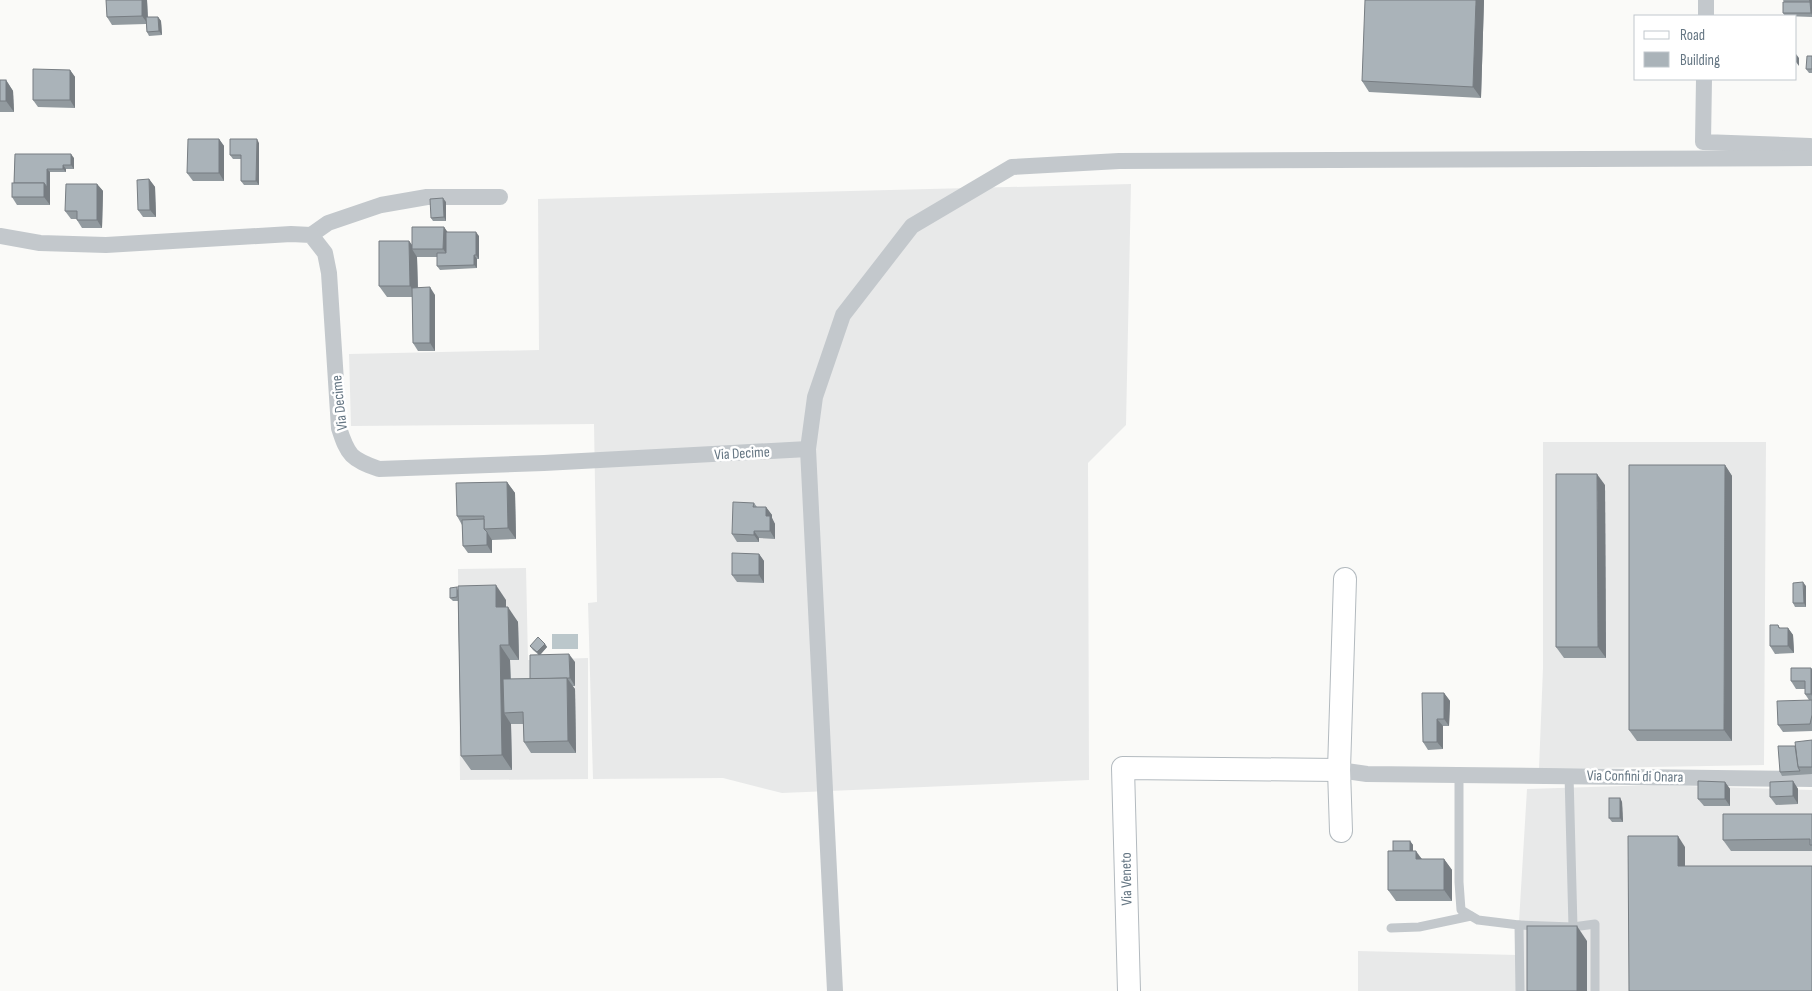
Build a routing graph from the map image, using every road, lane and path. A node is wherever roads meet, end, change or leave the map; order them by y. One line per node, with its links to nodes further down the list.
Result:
1 (1706, 0): 2 (street)
2 (1706, 15)
3 (1704, 80): 4 (street)
4 (1811, 152): 8 (street)
5 (500, 197): 6 (street)
6 (311, 235): 7 (street); 8 (street, Via Decime)
7 (0, 236)
8 (808, 449): 19 (street)
9 (1345, 579): 10 (street)
10 (1339, 770): 12 (street, Via Confini di Onara); 14 (street); 20 (street, Via Veneto)
11 (1569, 775): 12 (street, Via Confini di Onara); 13 (street, Via Confini di Onara); 17 (lane)
12 (1459, 776): 15 (lane)
13 (1812, 779)
14 (1341, 831)
15 (1471, 916): 16 (lane); 18 (lane)
16 (1519, 925): 17 (lane); 21 (lane)
17 (1573, 927): 22 (lane)
18 (1391, 928)
19 (835, 991)
20 (1129, 991)
21 (1520, 991)
22 (1595, 991)

